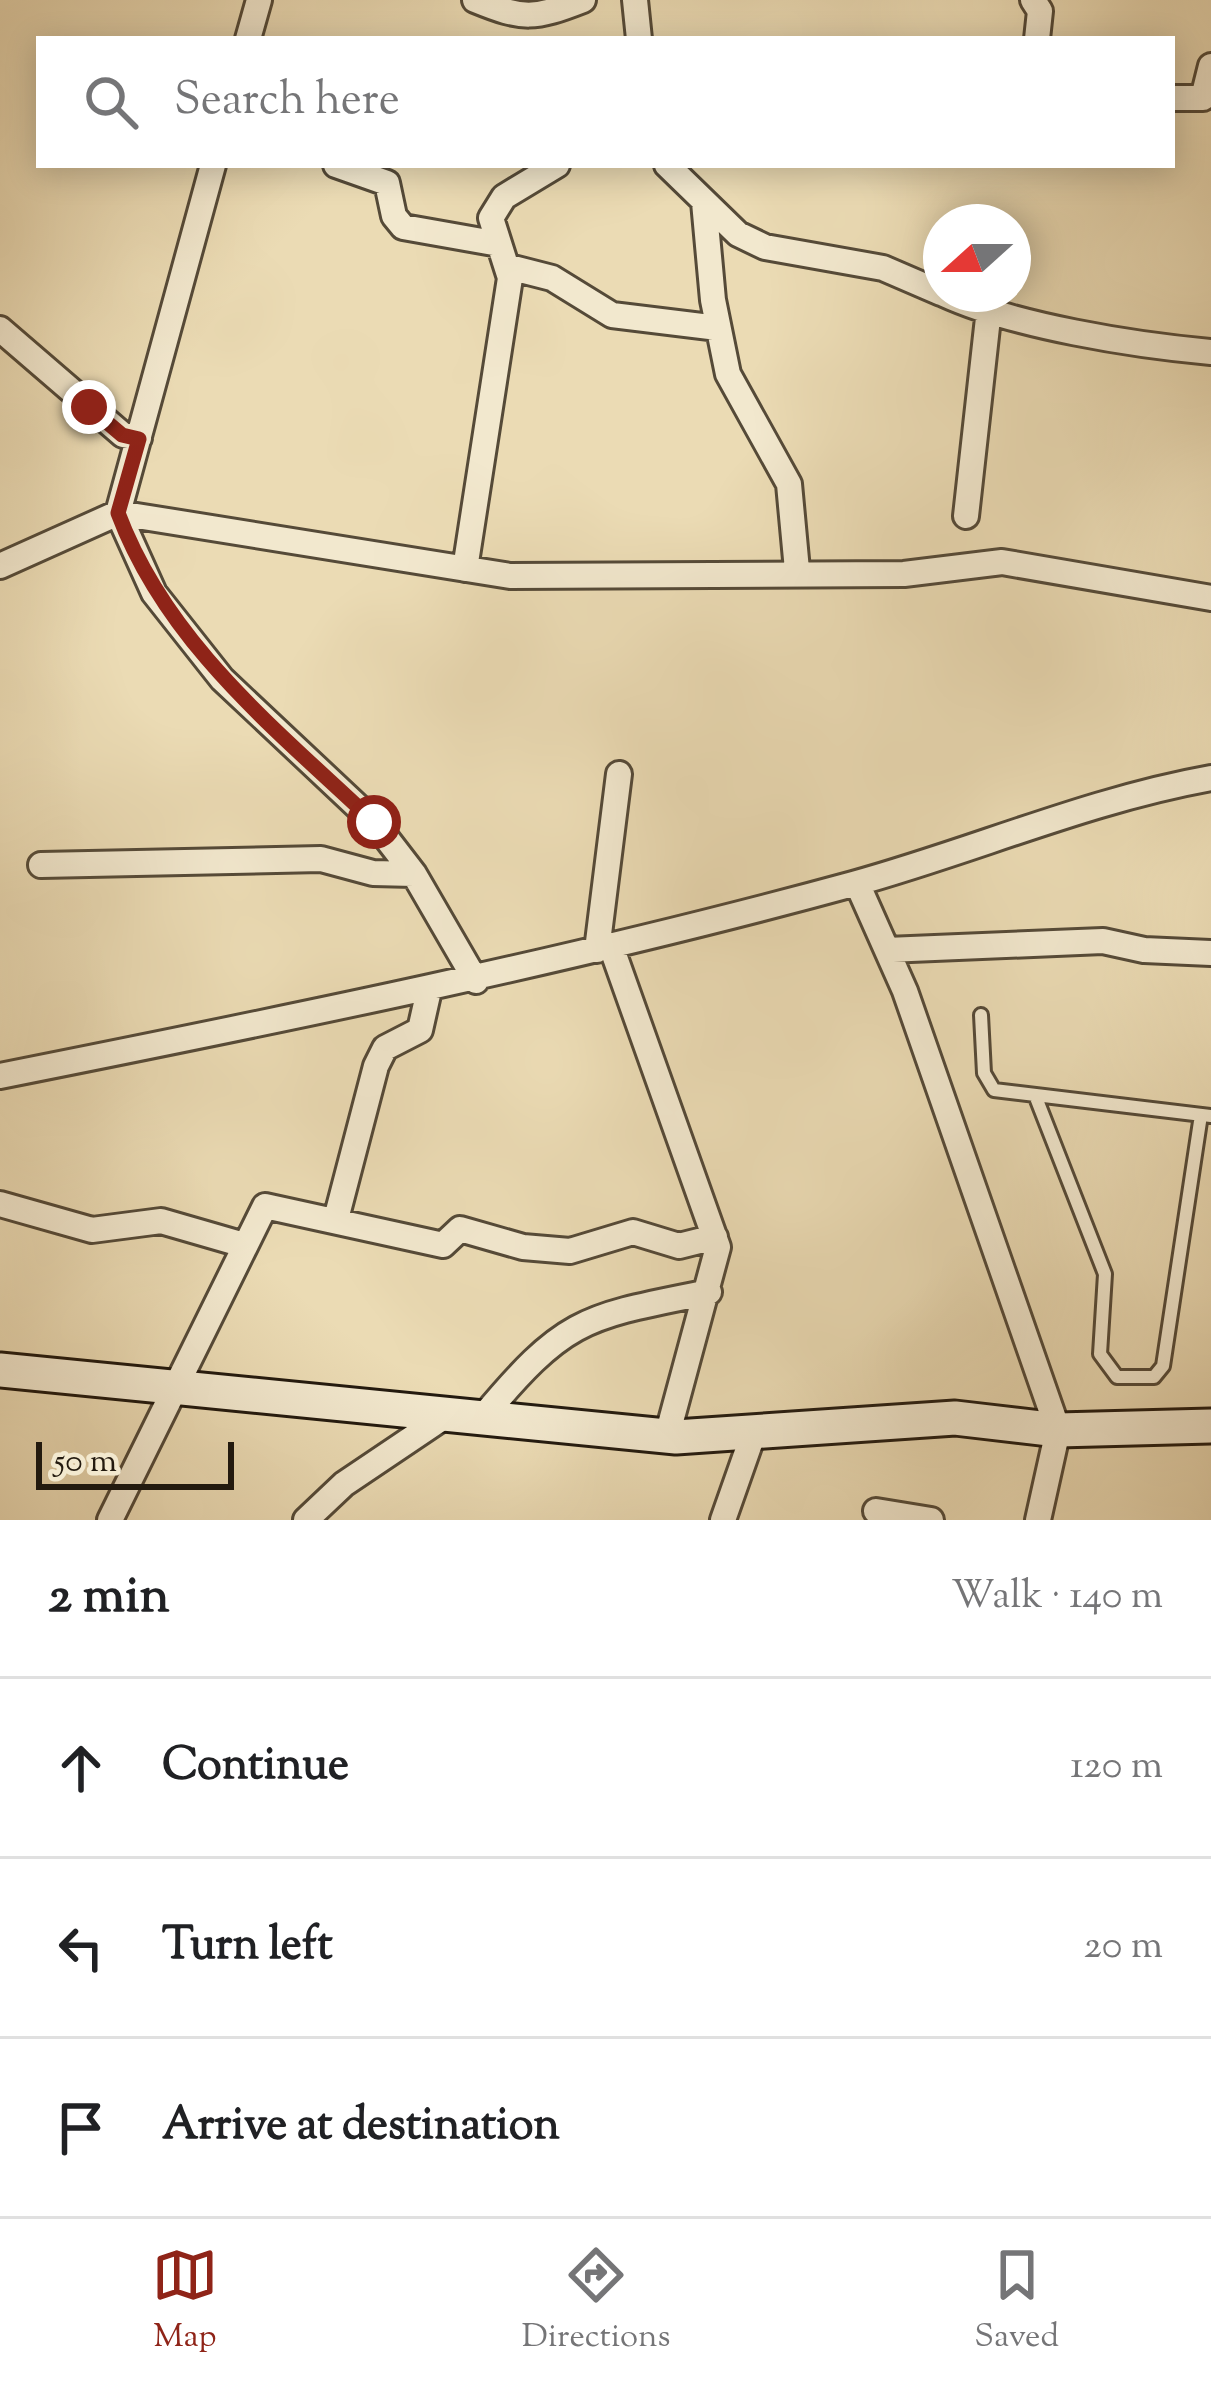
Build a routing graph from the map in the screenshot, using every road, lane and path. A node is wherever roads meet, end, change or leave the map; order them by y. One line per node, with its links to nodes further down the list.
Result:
1 (259, 0): 6 (street)
2 (475, 0): 3 (street)
3 (583, 0)
4 (635, 0): 7 (street)
5 (1033, 0): 8 (street)
6 (249, 36)
7 (639, 36)
8 (1037, 36)
9 (1211, 66): 10 (street)
10 (1175, 98)
11 (212, 168): 24 (street)
12 (344, 168): 16 (street)
13 (552, 168): 16 (street)
14 (670, 168): 15 (street)
15 (704, 202): 17 (street); 21 (street)
16 (504, 256): 21 (street); 28 (street)
17 (923, 285)
18 (989, 312): 26 (street)
19 (1003, 312): 23 (street)
20 (0, 328): 22 (street)
21 (718, 328): 29 (street)
22 (10, 346): 24 (street)
23 (1211, 352)
24 (139, 439): 25 (street)
25 (118, 513): 27 (street); 28 (street); 34 (street)
26 (966, 515)
27 (0, 566)
28 (465, 569): 29 (street)
29 (797, 570): 30 (street)
30 (1211, 598)
31 (619, 774): 36 (street)
32 (1211, 778): 35 (street)
33 (41, 865): 34 (street)
34 (415, 874): 39 (street)
35 (857, 883): 36 (street); 37 (street)
36 (604, 948): 39 (street); 47 (street)
37 (887, 950): 38 (street); 55 (street)
38 (1211, 952)
39 (476, 981): 40 (street)
40 (429, 990): 42 (street); 46 (street)
41 (981, 1015): 43 (lane)
42 (0, 1076)
43 (1035, 1095): 44 (lane); 44 (lane)
44 (1206, 1116)
45 (0, 1204): 48 (street)
46 (336, 1219): 47 (street); 48 (street)
47 (715, 1238): 49 (street)
48 (244, 1245): 51 (street)
49 (709, 1292): 53 (street); 57 (street)
50 (2, 1376): 51 (main road)
51 (174, 1387): 52 (main road); 59 (street)
52 (448, 1414): 53 (main road); 60 (street)
53 (482, 1418): 57 (main road)
54 (1211, 1426): 55 (main road)
55 (1058, 1430): 56 (main road); 63 (street)
56 (754, 1432): 57 (main road); 61 (street)
57 (667, 1436)
58 (876, 1511): 62 (street)
59 (110, 1520)
60 (306, 1520)
61 (723, 1520)
62 (932, 1520)
63 (1038, 1520)

